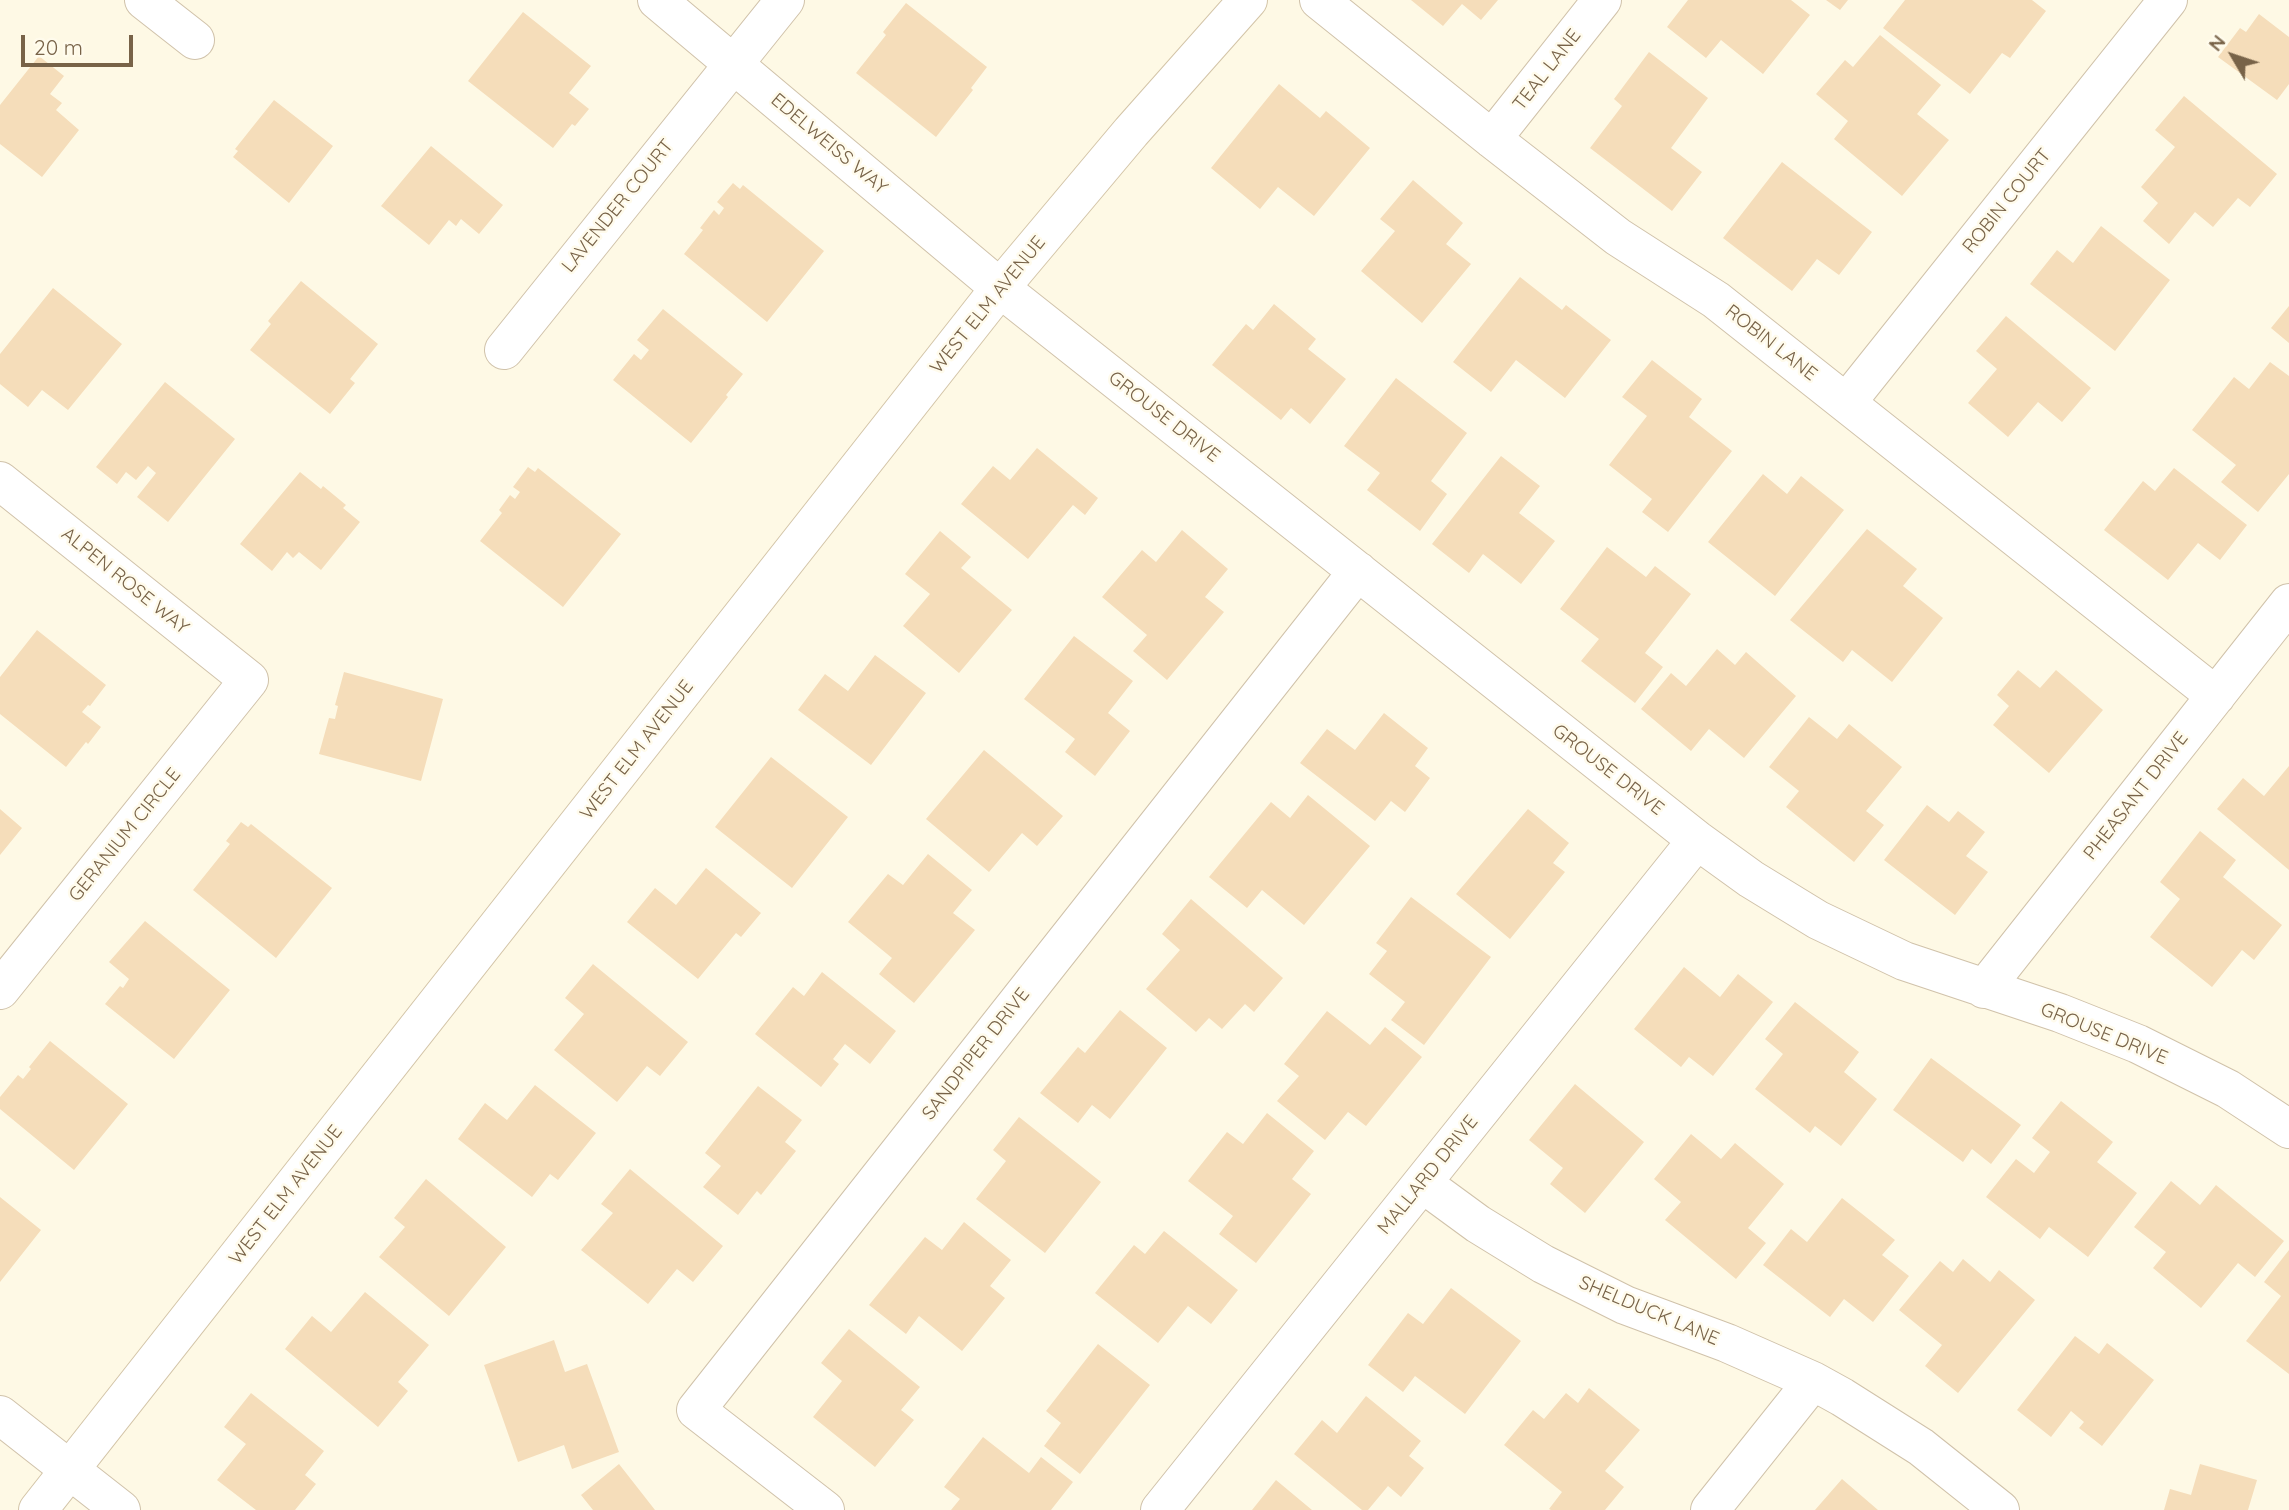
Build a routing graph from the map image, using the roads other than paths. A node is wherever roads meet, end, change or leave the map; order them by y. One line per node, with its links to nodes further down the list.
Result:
1 (144, 0): 8 (street)
2 (657, 0): 9 (street, EDELWEISS WAY)
3 (785, 0): 9 (street, LAVENDER COURT)
4 (1248, 0): 11 (street, WEST ELM AVENUE)
5 (1319, 0): 10 (street, ROBIN LANE)
6 (1602, 0): 10 (street, TEAL LANE)
7 (2168, 0): 13 (street, ROBIN COURT)
8 (195, 40)
9 (732, 63): 11 (street, EDELWEISS WAY); 12 (street, LAVENDER COURT)
10 (1492, 139): 13 (street, ROBIN LANE)
11 (1000, 288): 15 (street, GROUSE DRIVE); 26 (street, WEST ELM AVENUE)
12 (504, 350)
13 (1847, 402): 18 (street, ROBIN LANE)
14 (0, 481): 17 (street, ALPEN ROSE WAY)
15 (1358, 571): 19 (street, GROUSE DRIVE); 29 (street, SANDPIPER DRIVE)
16 (2289, 603): 18 (street, PHEASANT DRIVE)
17 (249, 680): 21 (street, GERANIUM CIRCLE)
18 (2216, 695): 20 (street, PHEASANT DRIVE)
19 (1697, 840): 20 (street, GROUSE DRIVE); 23 (street, MALLARD DRIVE)
20 (1983, 989): 22 (street, GROUSE DRIVE)
21 (0, 990)
22 (2289, 1129)
23 (1422, 1183): 24 (street, SHELDUCK LANE); 30 (street, MALLARD DRIVE)
24 (1813, 1381): 31 (street); 32 (street, SHELDUCK LANE)
25 (0, 1415): 26 (street)
26 (70, 1470): 27 (street, WEST ELM AVENUE); 28 (street)
27 (38, 1510)
28 (121, 1510)
29 (825, 1510)
30 (1160, 1510)
31 (1710, 1510)
32 (2000, 1510)

